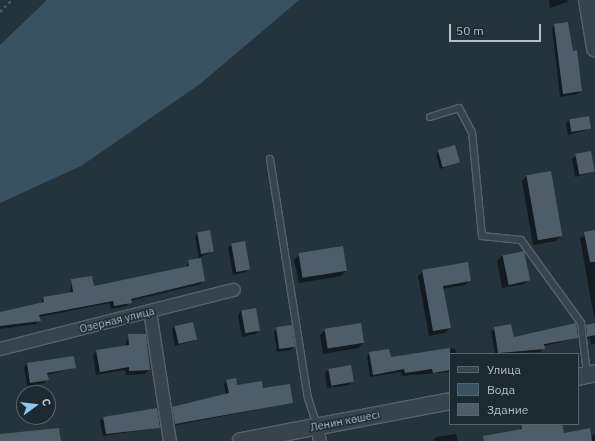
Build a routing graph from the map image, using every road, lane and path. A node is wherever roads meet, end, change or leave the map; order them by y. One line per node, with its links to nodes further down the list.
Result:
1 (12, 0): 3 (path)
2 (587, 0): 4 (street)
3 (0, 12)
4 (595, 48)
5 (430, 117): 10 (lane)
6 (270, 159): 12 (lane)
7 (234, 290): 8 (street, Озерная улица)
8 (150, 311): 9 (street, Озерная улица); 13 (street)
9 (0, 349)
10 (587, 375)
11 (449, 401): 12 (street, Ленин көшесі)
12 (318, 434): 14 (street, Ленин көшесі)
13 (170, 441)
14 (241, 441)

